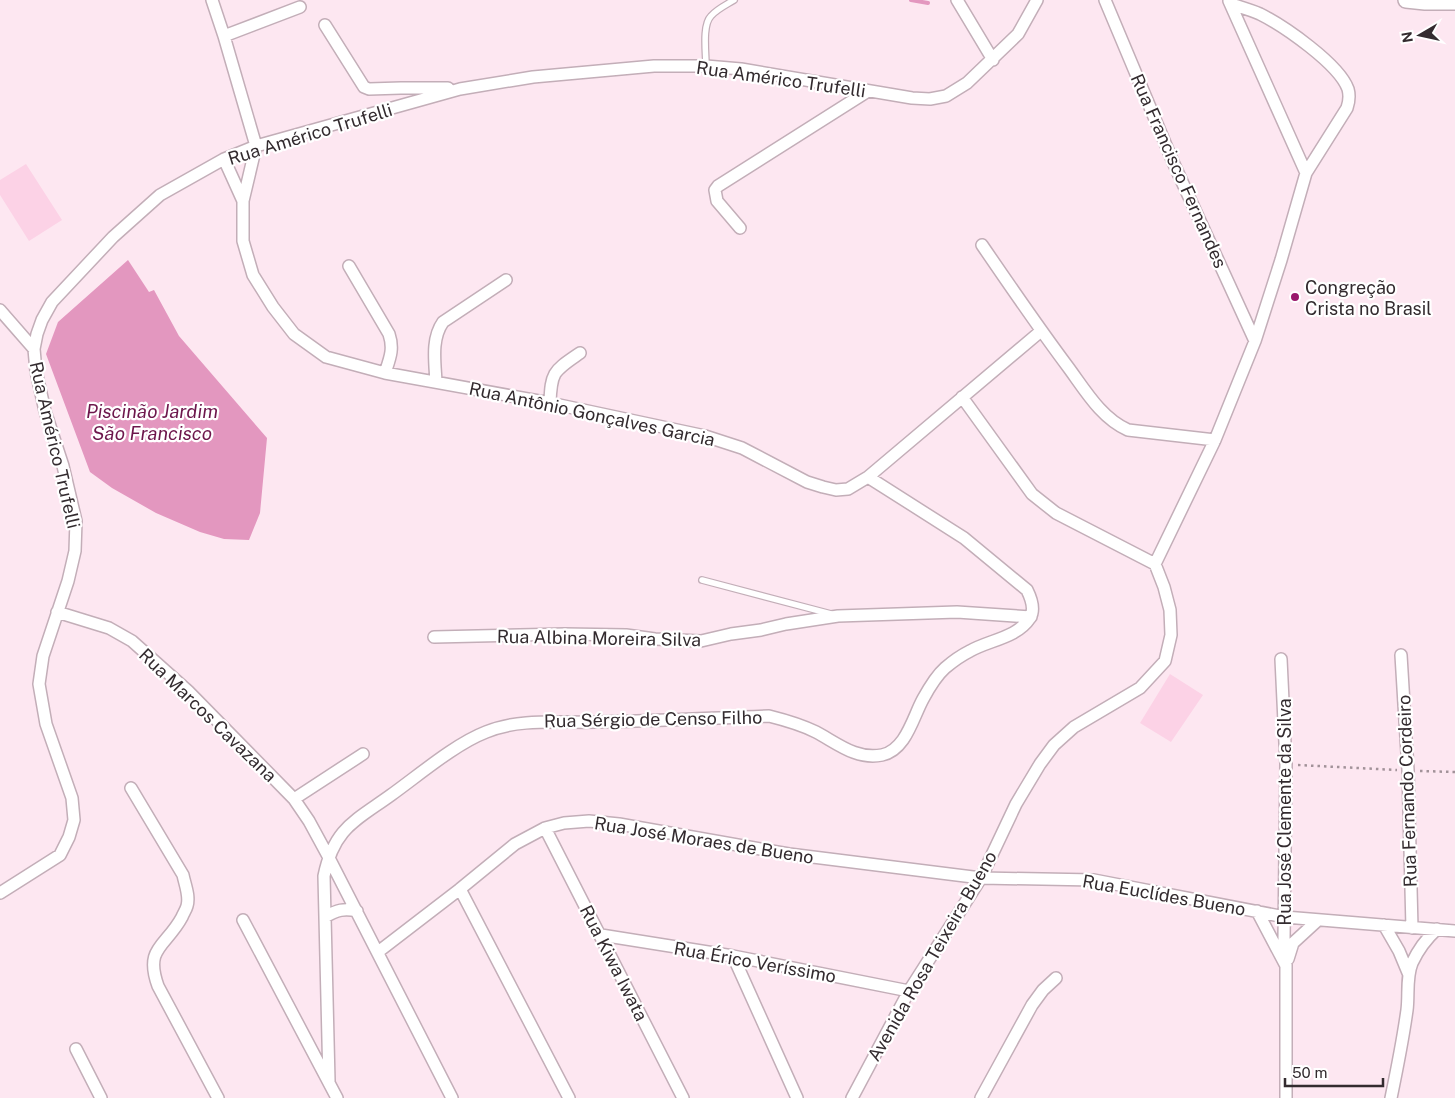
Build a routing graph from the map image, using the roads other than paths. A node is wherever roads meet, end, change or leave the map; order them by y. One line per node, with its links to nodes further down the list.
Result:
1 (212, 0): 11 (street)
2 (734, 0): 13 (lane)
3 (957, 0): 12 (street)
4 (1037, 0): 12 (street, Rua Américo Trufelli)
5 (1105, 0): 26 (street, Rua Francisco Fernandes)
6 (1406, 0): 8 (street)
7 (1230, 2): 18 (street); 18 (street)
8 (1455, 2)
9 (300, 7): 11 (street)
10 (325, 25): 14 (street)
11 (224, 36): 16 (street)
12 (993, 60): 15 (street, Rua Américo Trufelli)
13 (706, 66): 14 (street, Rua Américo Trufelli); 15 (street, Rua Américo Trufelli)
14 (460, 89): 16 (street, Rua Américo Trufelli)
15 (868, 90): 20 (street)
16 (256, 146): 17 (street, Rua Américo Trufelli); 19 (street, Rua Antônio Gonçalves Garcia)
17 (224, 159): 19 (street, Rua Antônio Gonçalves Garcia); 27 (street, Rua Américo Trufelli)
18 (1306, 173): 26 (street)
19 (243, 201): 29 (street, Rua Antônio Gonçalves Garcia)
20 (740, 228)
21 (982, 245): 25 (street)
22 (349, 266): 29 (street)
23 (506, 280): 30 (street)
24 (0, 310): 27 (street)
25 (1041, 331): 31 (street, Rua Antônio Gonçalves Garcia); 33 (street)
26 (1255, 341): 33 (street)
27 (34, 349): 37 (street, Rua Américo Trufelli)
28 (580, 353): 32 (street)
29 (385, 373): 30 (street, Rua Antônio Gonçalves Garcia)
30 (436, 382): 32 (street, Rua Antônio Gonçalves Garcia)
31 (962, 397): 34 (street, Rua Antônio Gonçalves Garcia); 35 (street)
32 (550, 403): 34 (street, Rua Antônio Gonçalves Garcia)
33 (1215, 440): 35 (street)
34 (868, 477): 39 (street)
35 (1155, 564): 48 (street, Avenida Rosa Teixeira Bueno)
36 (702, 580): 38 (lane)
37 (57, 612): 45 (street, Rua Marcos Cavazana); 50 (street, Rua Américo Trufelli)
38 (838, 616): 39 (street, Rua Albina Moreira Silva); 40 (street, Rua Albina Moreira Silva)
39 (1031, 617): 47 (street, Rua Sérgio de Censo Filho)
40 (434, 638)
41 (1401, 655): 58 (street, Rua Fernando Cordeiro)
42 (1281, 659): 54 (street, Rua José Clemente da Silva)
43 (363, 754): 45 (street)
44 (130, 788): 71 (street)
45 (294, 799): 47 (street, Rua Marcos Cavazana)
46 (545, 828): 48 (street, Rua José Moraes de Bueno); 49 (street, Rua José Moraes de Bueno); 61 (street, Rua Kiwa Iwata)
47 (328, 856): 51 (street, Rua Marcos Cavazana); 53 (street, Rua Sérgio de Censo Filho)
48 (981, 878): 52 (street, Rua Euclídes Bueno); 67 (street, Avenida Rosa Teixeira Bueno)
49 (460, 889): 62 (street, Rua José Moraes de Bueno); 74 (street)
50 (0, 893)
51 (357, 911): 53 (street); 62 (street, Rua Marcos Cavazana)
52 (1257, 911): 54 (street, Rua Euclídes Bueno); 64 (street, Rua Euclídes Bueno)
53 (325, 917): 69 (street, Rua Sérgio de Censo Filho)
54 (1285, 917): 56 (street, Rua Euclídes Bueno); 64 (street, Rua José Clemente da Silva)
55 (243, 920): 69 (street)
56 (1317, 921): 57 (street, Rua Euclídes Bueno); 64 (street, Rua José Clemente da Silva)
57 (1384, 925): 58 (street, Rua Euclídes Bueno); 65 (street)
58 (1412, 928): 59 (street, Rua Euclídes Bueno)
59 (1437, 929): 60 (street, Rua Euclídes Bueno); 65 (street)
60 (1455, 931)
61 (601, 935): 63 (street, Rua Érico Veríssimo); 75 (street, Rua Kiwa Iwata)
62 (378, 952): 73 (street, Rua Marcos Cavazana)
63 (733, 956): 67 (street, Rua Érico Veríssimo); 76 (street)
64 (1286, 965): 79 (street, Rua José Clemente da Silva)
65 (1409, 975): 80 (street)
66 (1056, 978): 78 (street)
67 (909, 991): 77 (street, Avenida Rosa Teixeira Bueno)
68 (76, 1049): 70 (street)
69 (329, 1081): 72 (street)
70 (101, 1098)
71 (218, 1098)
72 (337, 1098)
73 (452, 1098)
74 (569, 1098)
75 (683, 1098)
76 (797, 1098)
77 (852, 1098)
78 (981, 1098)
79 (1286, 1098)
80 (1391, 1098)

